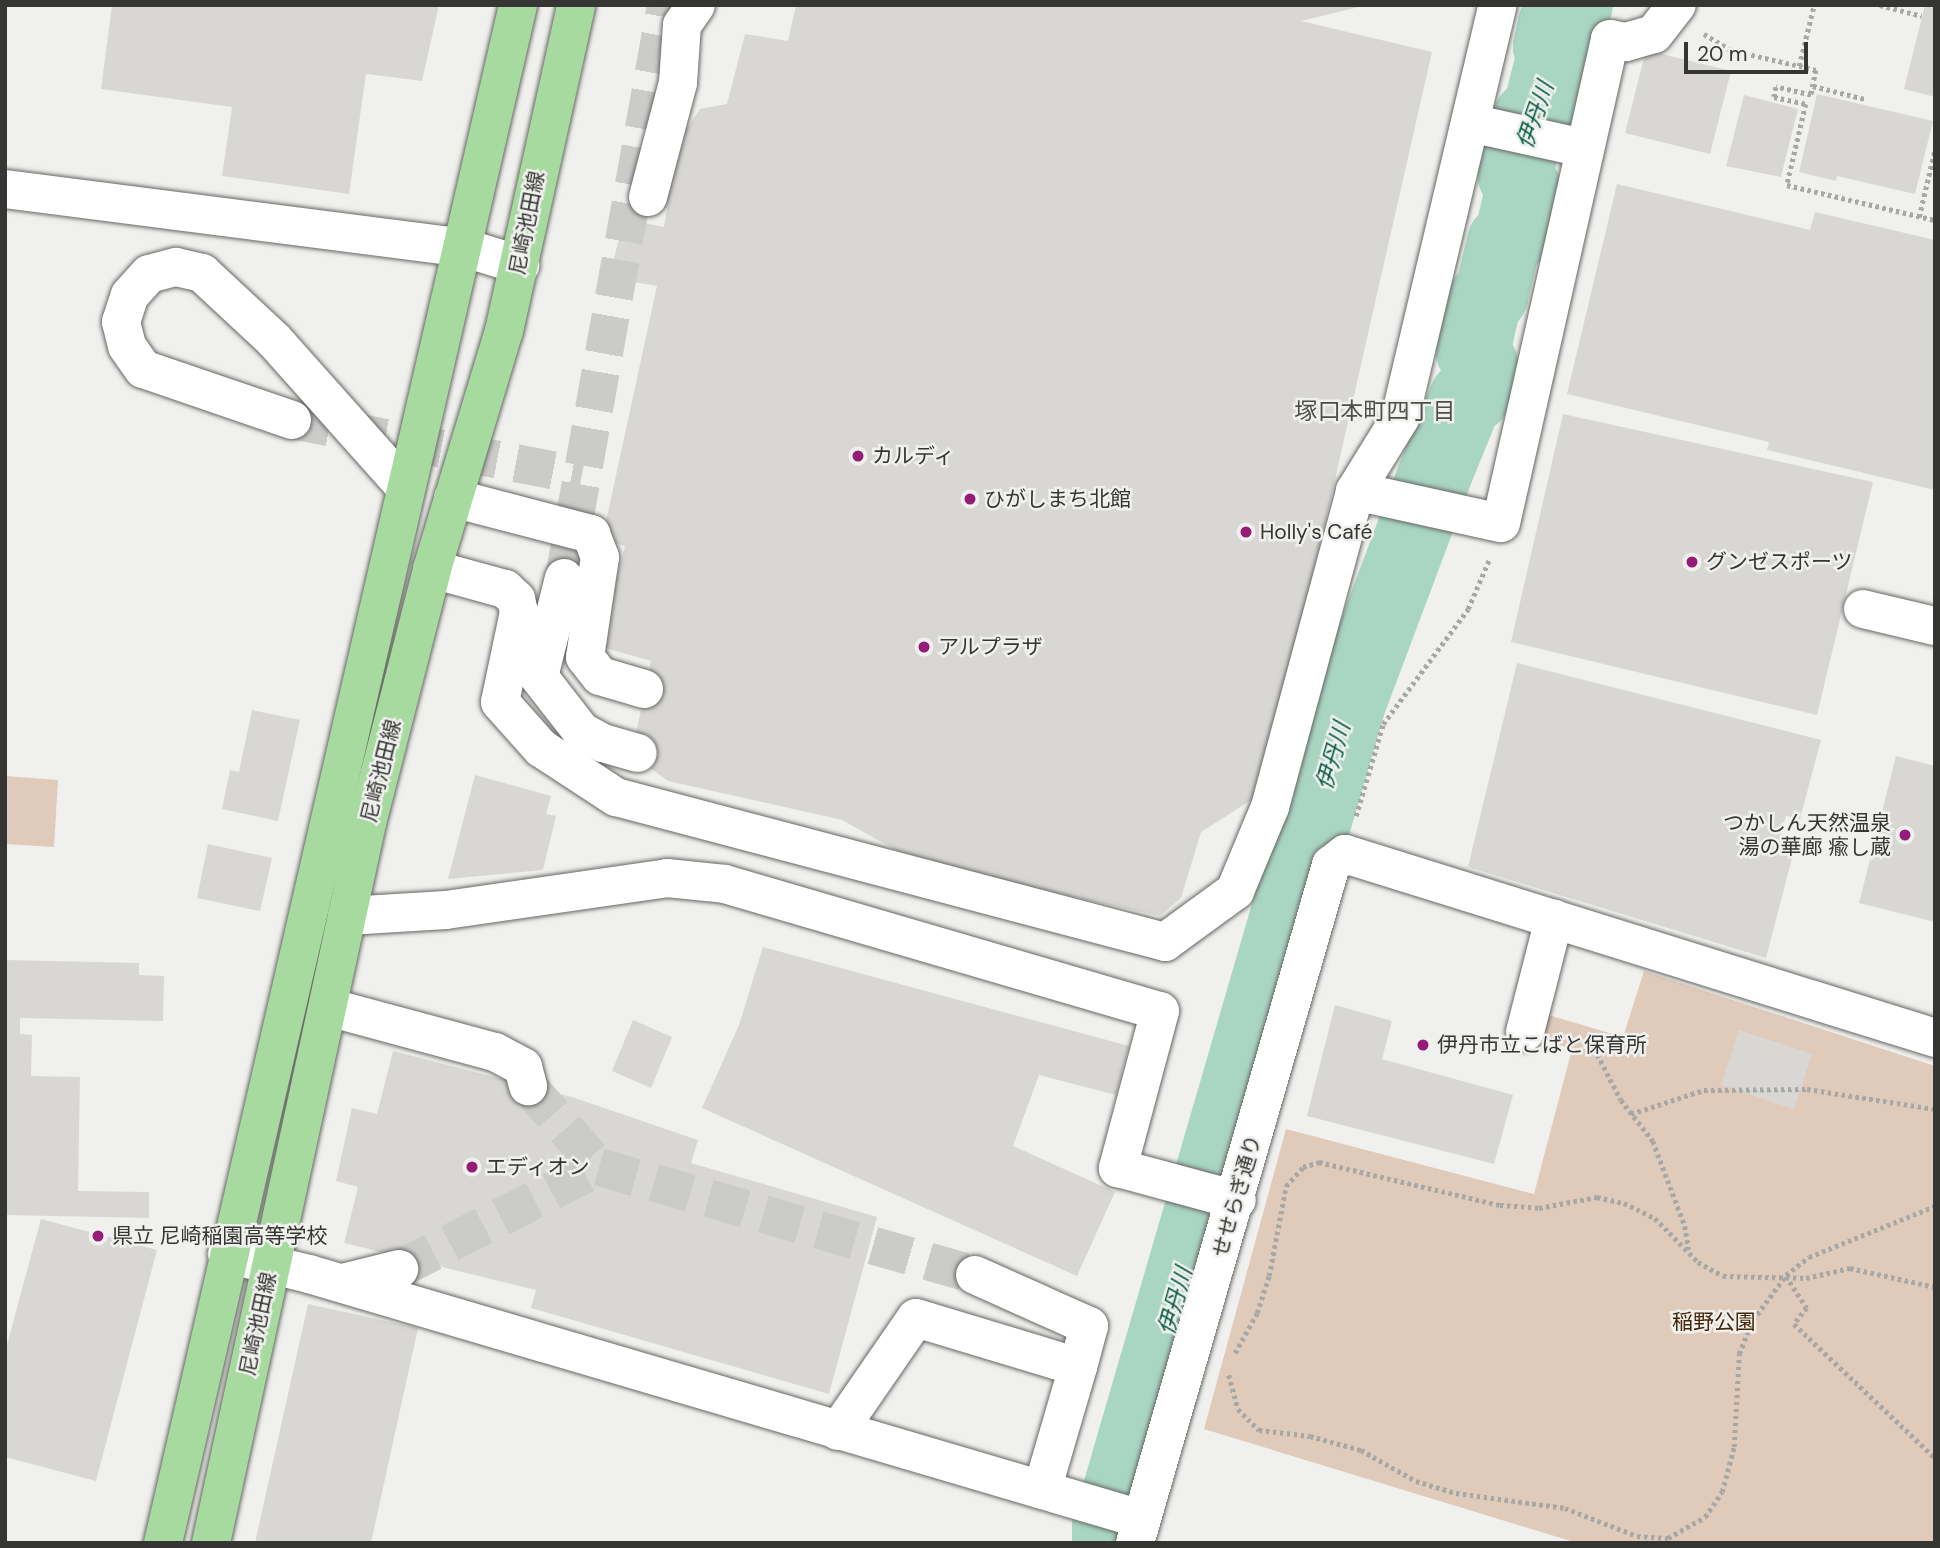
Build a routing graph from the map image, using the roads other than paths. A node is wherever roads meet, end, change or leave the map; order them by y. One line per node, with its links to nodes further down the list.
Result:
1 (518, 5): 10 (main road, 尼崎池田線)
2 (576, 5): 11 (main road, 尼崎池田線)
3 (696, 5): 9 (street)
4 (1498, 5): 6 (street)
5 (1678, 5): 7 (street)
6 (1470, 123): 7 (street); 14 (street)
7 (1584, 148): 14 (street)
8 (5, 188): 10 (street)
9 (648, 197)
10 (465, 248): 11 (street); 13 (main road, 尼崎池田線)
11 (520, 265): 15 (main road, 尼崎池田線)
12 (292, 420): 13 (street)
13 (404, 485): 29 (main road, 尼崎池田線)
14 (1370, 495): 16 (street)
15 (453, 498): 16 (main road, 尼崎池田線); 20 (street)
16 (432, 569): 22 (main road, 尼崎池田線)
17 (564, 578): 21 (street)
18 (1863, 609): 19 (street)
19 (1935, 626)
20 (644, 690)
21 (638, 752)
22 (347, 916): 24 (main road, 尼崎池田線); 28 (street)
23 (1554, 919): 25 (street); 26 (street); 28 (street, せせらぎ通り)
24 (328, 1007): 27 (street); 30 (main road, 尼崎池田線)
25 (1525, 1032)
26 (1935, 1038)
27 (528, 1086)
28 (1216, 1194): 37 (street, せせらぎ通り)
29 (227, 1254): 30 (street); 38 (main road, 尼崎池田線)
30 (271, 1264): 33 (street); 39 (main road, 尼崎池田線)
31 (399, 1269): 33 (street)
32 (975, 1275): 34 (street)
33 (341, 1283): 35 (street)
34 (1079, 1367): 35 (street); 36 (street)
35 (838, 1431): 36 (street)
36 (1042, 1490): 37 (street)
37 (1127, 1521)
38 (163, 1543)
39 (211, 1543)

